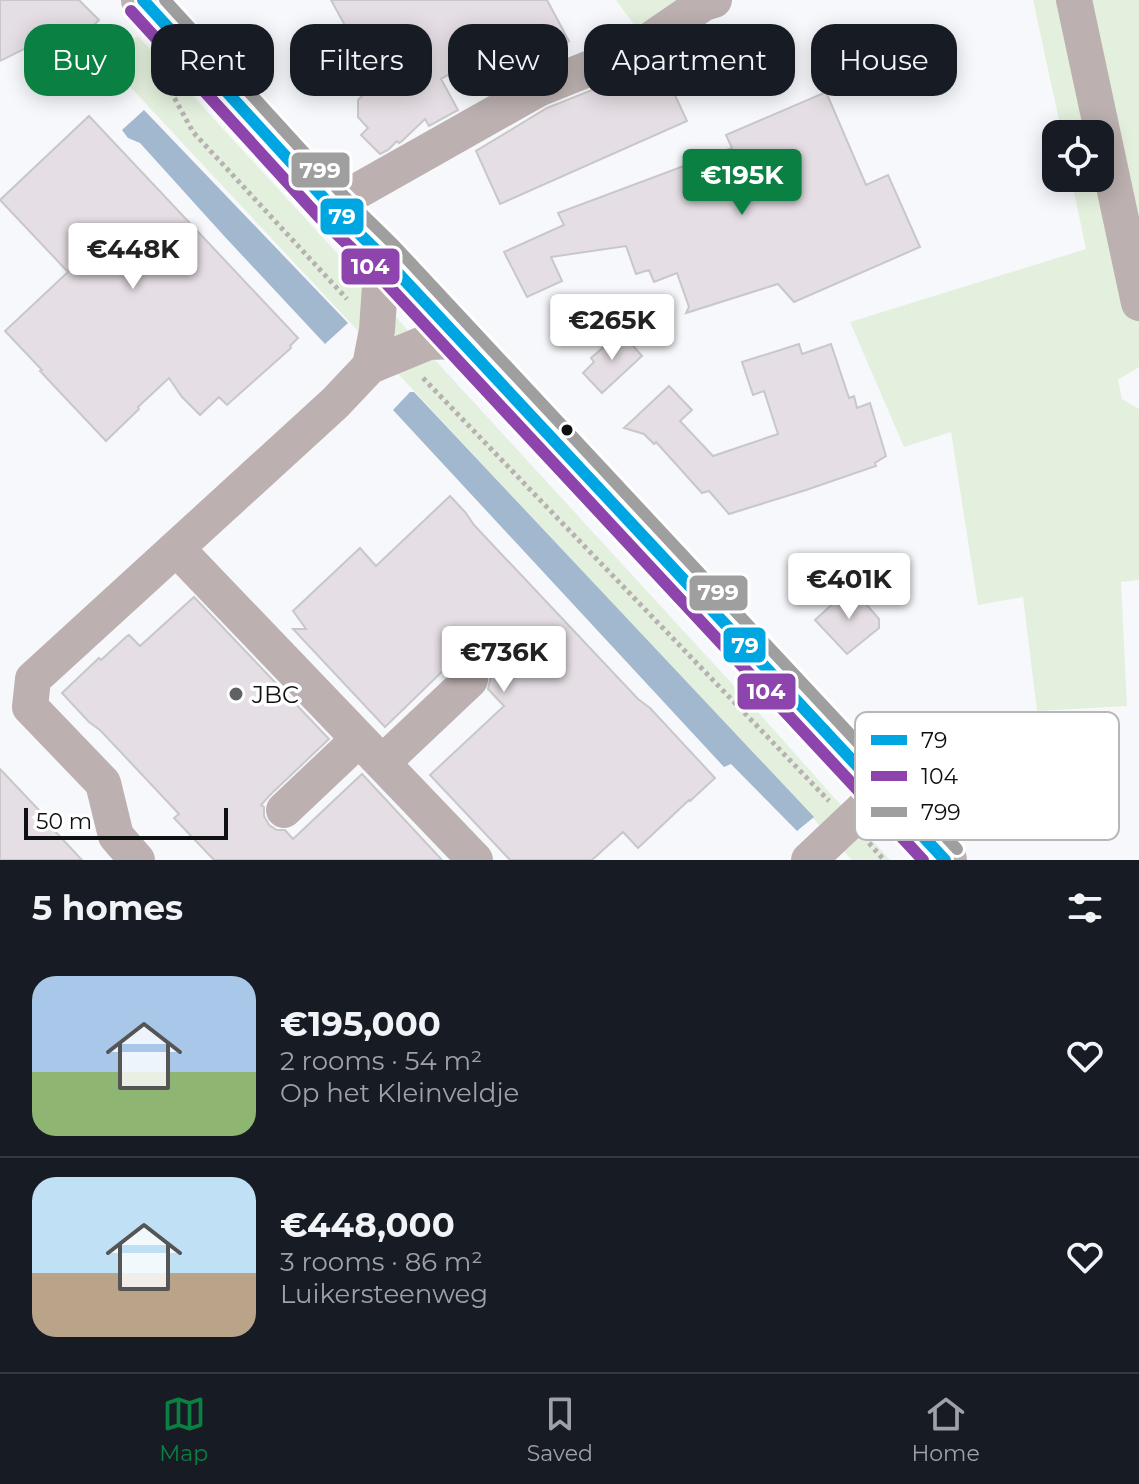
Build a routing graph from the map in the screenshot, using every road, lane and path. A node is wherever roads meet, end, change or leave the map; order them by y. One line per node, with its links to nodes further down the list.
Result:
1 (143, 0): 5 (main road)
2 (714, 0): 5 (street)
3 (1074, 0): 7 (street)
4 (173, 96): 9 (path)
5 (331, 206): 6 (main road)
6 (382, 256): 8 (main road); 9 (street)
7 (1139, 303)
8 (460, 341): 9 (street); 13 (main road)
9 (382, 350): 10 (street); 16 (path)
10 (177, 549): 12 (street); 20 (street)
11 (470, 680): 12 (street)
12 (370, 751): 14 (street); 21 (street)
13 (855, 764)
14 (284, 810)
15 (855, 816): 16 (street)
16 (849, 822): 17 (path); 22 (street)
17 (855, 829)
18 (866, 840): 23 (path)
19 (926, 840): 24 (main road)
20 (137, 860)
21 (475, 860)
22 (809, 860)
23 (884, 860)
24 (945, 860)

